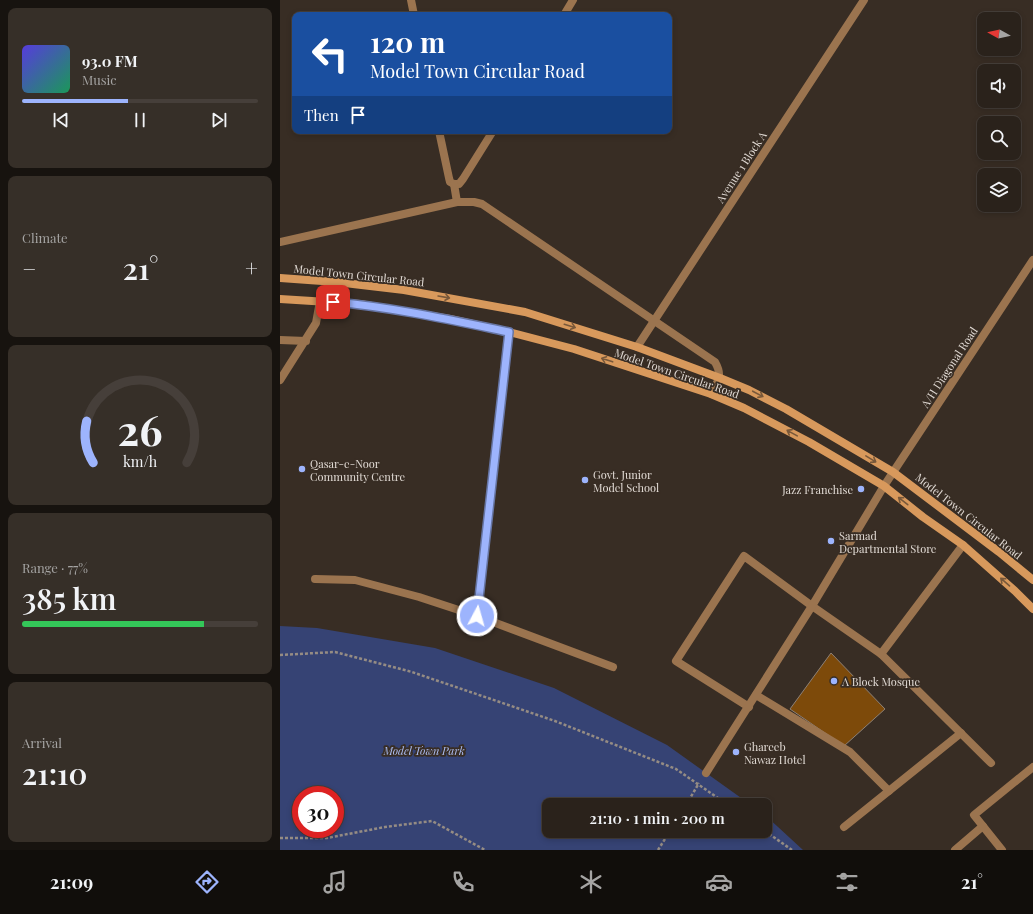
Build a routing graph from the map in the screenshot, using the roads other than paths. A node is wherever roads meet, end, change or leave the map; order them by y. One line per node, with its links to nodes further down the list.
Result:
1 (411, 0): 4 (street)
2 (573, 0): 5 (street)
3 (864, 0): 15 (street, Avenue 1 Block A)
4 (413, 12)
5 (566, 12)
6 (440, 134): 8 (street)
7 (491, 134): 8 (street)
8 (454, 184): 9 (street)
9 (457, 202): 10 (street); 15 (street)
10 (280, 242)
11 (1033, 260): 23 (street, A/H Diagonal Road)
12 (280, 278): 19 (main road, Model Town Circular Road, one-way to 19)
13 (280, 299): 14 (main road, Model Town Circular Road)
14 (320, 301): 16 (main road, Model Town Circular Road); 18 (street)
15 (653, 321): 19 (street, Avenue 1 Block A); 20 (street)
16 (509, 332): 22 (main road, Model Town Circular Road, one-way to 16); 30 (street)
17 (280, 340): 18 (street)
18 (306, 341): 21 (street)
19 (637, 347): 20 (main road, Model Town Circular Road)
20 (720, 378): 22 (street); 23 (main road, Model Town Circular Road, one-way to 23)
21 (280, 380)
22 (711, 394): 24 (main road, Model Town Circular Road, one-way to 22)
23 (893, 472): 24 (street, A/H Diagonal Road); 27 (main road, Model Town Circular Road)
24 (884, 486): 25 (main road, Model Town Circular Road, one-way to 24); 28 (street, A/H Diagonal Road)
25 (963, 545): 29 (main road, Model Town Circular Road, one-way to 25); 31 (street)
26 (315, 579): 30 (street)
27 (1033, 580)
28 (812, 606): 31 (street); 33 (street, A/H Diagonal Road); 34 (street)
29 (1033, 609)
30 (477, 616): 32 (street)
31 (881, 654): 35 (street)
32 (613, 667)
33 (756, 695): 34 (street, A/H Diagonal Road); 39 (street)
34 (749, 707): 38 (street, A/H Diagonal Road)
35 (961, 733): 36 (street); 39 (street)
36 (991, 763)
37 (1033, 767): 40 (street)
38 (706, 773)
39 (889, 791): 41 (street)
40 (983, 826): 42 (street); 43 (street)
41 (844, 827)
42 (955, 850)
43 (1002, 850)

